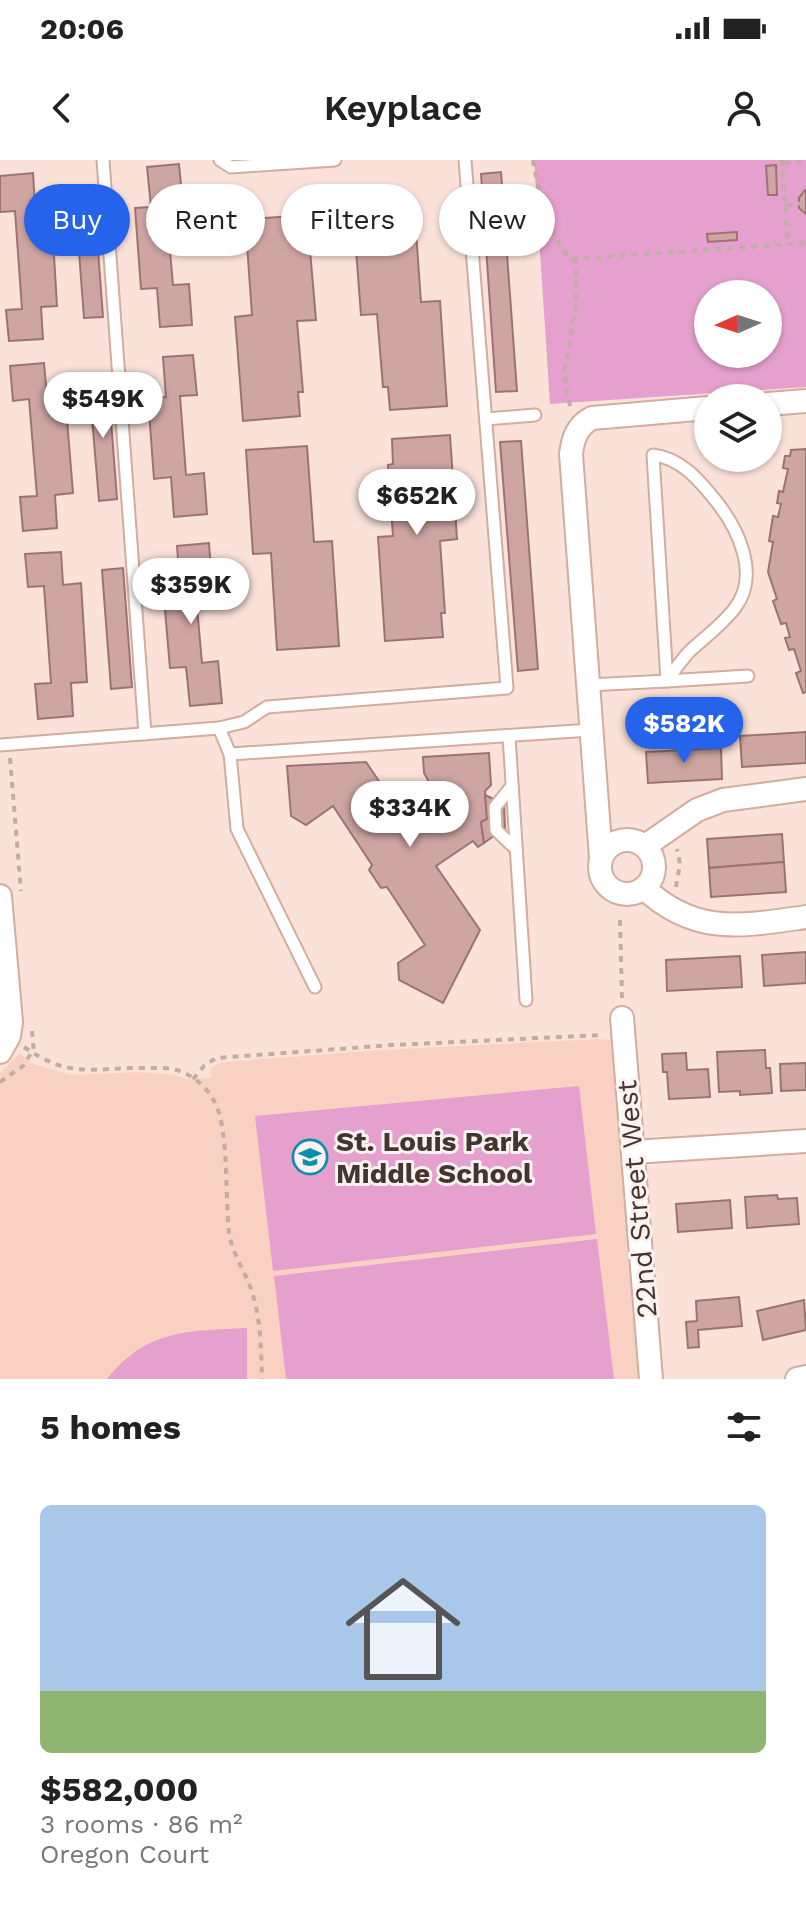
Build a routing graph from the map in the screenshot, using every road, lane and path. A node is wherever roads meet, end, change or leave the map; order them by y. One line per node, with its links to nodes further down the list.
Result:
1 (103, 160): 24 (lane)
2 (220, 160): 3 (lane)
3 (335, 160)
4 (465, 160): 18 (lane)
5 (533, 160): 12 (path)
6 (783, 162): 7 (path); 9 (path)
7 (806, 162)
8 (806, 203): 9 (path)
9 (786, 205): 11 (path)
10 (806, 243): 11 (path)
11 (788, 244): 12 (path)
12 (576, 259): 15 (path)
13 (806, 401): 14 (street)
14 (782, 403)
15 (570, 406)
16 (694, 409): 21 (street)
17 (535, 415): 18 (lane)
18 (486, 419): 22 (lane)
19 (748, 676): 20 (lane)
20 (667, 681): 20 (lane); 21 (lane)
21 (588, 685): 23 (street)
22 (219, 728): 24 (lane); 27 (lane)
23 (591, 730): 25 (lane); 33 (street)
24 (145, 734): 26 (lane)
25 (509, 736): 27 (lane); 28 (lane)
26 (0, 745)
27 (230, 754): 39 (lane)
28 (512, 786): 32 (lane); 32 (lane)
29 (806, 789): 30 (street)
30 (664, 832): 31 (street); 36 (path)
31 (645, 846): 33 (street); 34 (street)
32 (516, 849): 40 (lane)
33 (601, 858): 34 (street)
34 (644, 888): 37 (street)
35 (0, 896): 43 (street)
36 (672, 897)
37 (806, 917)
38 (620, 920): 41 (path)
39 (315, 987)
40 (526, 1000)
41 (622, 1018): 47 (street, 22nd Street West)
42 (605, 1035): 44 (path)
43 (5, 1044)
44 (193, 1079): 45 (path); 49 (path)
45 (0, 1082)
46 (806, 1141): 47 (street)
47 (633, 1152): 50 (street, 22nd Street West)
48 (806, 1377): 51 (street)
49 (262, 1379)
50 (651, 1379)
51 (797, 1379)

